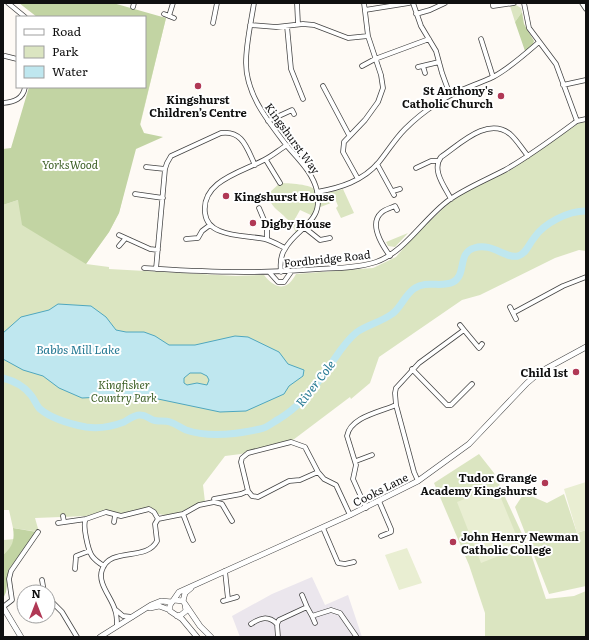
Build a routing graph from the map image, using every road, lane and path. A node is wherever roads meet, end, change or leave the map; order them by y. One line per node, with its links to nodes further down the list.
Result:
1 (8, 3): 18 (street)
2 (173, 3): 16 (street)
3 (217, 3): 19 (street)
4 (254, 3): 20 (street, Kingshurst Way)
5 (297, 3): 21 (street)
6 (364, 3): 15 (street)
7 (409, 3): 15 (street)
8 (413, 3): 17 (street)
9 (445, 3): 17 (street)
10 (493, 3): 11 (street)
11 (514, 3)
12 (524, 3): 26 (street)
13 (582, 3): 14 (street)
14 (586, 9)
15 (365, 10): 23 (street)
16 (164, 14)
17 (416, 14): 24 (street)
18 (24, 16)
19 (213, 23)
20 (250, 24): 22 (street); 45 (street, Kingshurst Way)
21 (298, 24): 22 (street); 23 (street)
22 (287, 26): 41 (street)
23 (368, 36): 29 (street)
24 (429, 39): 29 (street); 30 (street)
25 (481, 39): 35 (street)
26 (539, 42): 35 (street); 37 (street)
27 (5, 56): 28 (street)
28 (16, 59)
29 (375, 59): 31 (street); 47 (street)
30 (439, 62): 32 (street); 40 (street)
31 (362, 66)
32 (423, 66): 33 (street); 34 (street)
33 (418, 67)
34 (425, 73)
35 (493, 77): 40 (street)
36 (586, 80): 37 (street)
37 (563, 85): 46 (street)
38 (322, 86): 47 (street)
39 (26, 88): 42 (street)
40 (450, 95): 52 (street)
41 (303, 99)
42 (3, 103)
43 (294, 114): 45 (street)
44 (586, 119): 46 (street, Fordbridge Road)
45 (268, 121): 48 (street, Kingshurst Way)
46 (577, 121): 49 (street, Fordbridge Road)
47 (349, 136): 57 (street)
48 (287, 145): 50 (street); 60 (street, Kingshurst Way)
49 (528, 156): 51 (street); 63 (street, Fordbridge Road)
50 (266, 160): 53 (street); 58 (street)
51 (437, 162): 55 (street); 63 (street)
52 (378, 164): 57 (street); 59 (street)
53 (255, 165): 56 (street); 66 (street)
54 (146, 167): 56 (street)
55 (416, 168)
56 (166, 169): 62 (street)
57 (358, 179): 60 (street)
58 (280, 183)
59 (400, 188)
60 (317, 192): 67 (street, Kingshurst Way)
61 (135, 194): 62 (street)
62 (163, 198): 75 (street)
63 (451, 199): 76 (street, Fordbridge Road)
64 (259, 208): 72 (street)
65 (398, 210): 76 (street)
66 (210, 225): 71 (street); 72 (street)
67 (306, 228): 70 (street); 74 (street, Kingshurst Way)
68 (119, 235): 69 (street)
69 (125, 238): 73 (street); 75 (street)
70 (330, 238)
71 (186, 239)
72 (267, 239): 74 (street)
73 (119, 246)
74 (285, 248): 79 (street)
75 (158, 250): 78 (street)
76 (390, 256): 80 (street, Fordbridge Road)
77 (144, 268): 78 (street, Fordbridge Road)
78 (156, 269): 81 (street, Fordbridge Road)
79 (281, 272): 80 (street, Fordbridge Road); 81 (street, Fordbridge Road)
80 (291, 272): 81 (street)
81 (270, 273)
82 (586, 277): 84 (street)
83 (510, 307): 84 (street)
84 (513, 313): 85 (street)
85 (516, 319)
86 (460, 325): 87 (street)
87 (464, 330): 88 (street); 90 (street)
88 (482, 344)
89 (586, 347): 98 (street, Cooks Lane)
90 (412, 369): 91 (street); 92 (street)
91 (472, 384)
92 (396, 406): 96 (street); 98 (street)
93 (372, 455): 96 (street)
94 (237, 456): 95 (street)
95 (242, 458): 97 (street); 99 (street)
96 (356, 461): 102 (street)
97 (318, 472): 99 (street); 104 (street)
98 (418, 481): 101 (street, Cooks Lane)
99 (248, 491): 100 (street)
100 (214, 498)
101 (379, 501): 102 (street, Cooks Lane); 117 (street)
102 (366, 508): 104 (street, Cooks Lane)
103 (183, 514): 108 (street); 109 (street); 116 (street)
104 (350, 515): 113 (street, Cooks Lane)
105 (63, 516): 110 (street)
106 (115, 516): 107 (street); 108 (street); 111 (street)
107 (86, 519): 110 (street); 119 (street)
108 (158, 519): 122 (street)
109 (232, 521)
110 (64, 522): 112 (street)
111 (114, 522)
112 (58, 523)
113 (323, 528): 124 (street); 127 (street, Cooks Lane)
114 (195, 531): 116 (street)
115 (38, 532): 139 (street)
116 (190, 533): 118 (street)
117 (381, 536)
118 (192, 540)
119 (89, 550): 123 (street); 125 (street)
120 (123, 550): 122 (street)
121 (71, 554): 123 (street)
122 (123, 555): 125 (street)
123 (76, 556): 126 (street)
124 (354, 562)
125 (104, 566): 141 (street)
126 (75, 569)
127 (225, 571): 130 (street, Cooks Lane); 135 (street)
128 (42, 580): 129 (street)
129 (43, 584)
130 (197, 584): 134 (street, Cooks Lane); 137 (street, Cooks Lane)
131 (170, 594): 134 (street)
132 (302, 595): 140 (street)
133 (237, 596): 135 (street)
134 (174, 599): 137 (street, Cooks Lane); 142 (street, Cooks Lane); 143 (street)
135 (228, 599): 136 (street)
136 (223, 601)
137 (184, 602): 144 (street, Cooks Lane); 156 (street)
138 (56, 606): 153 (street)
139 (3, 607): 152 (street)
140 (307, 607): 145 (street); 149 (street)
141 (115, 610): 146 (street); 150 (street)
142 (144, 610): 143 (street, Cooks Lane); 146 (street, Cooks Lane)
143 (170, 610): 144 (street)
144 (177, 616): 155 (street)
145 (312, 616): 147 (street); 151 (street)
146 (132, 617): 150 (street, Cooks Lane)
147 (315, 623)
148 (251, 624): 149 (street)
149 (277, 624): 157 (street)
150 (117, 626): 154 (street, Cooks Lane)
151 (356, 636)
152 (21, 637)
153 (77, 637)
154 (100, 637)
155 (197, 637)
156 (211, 637)
157 (278, 637)

